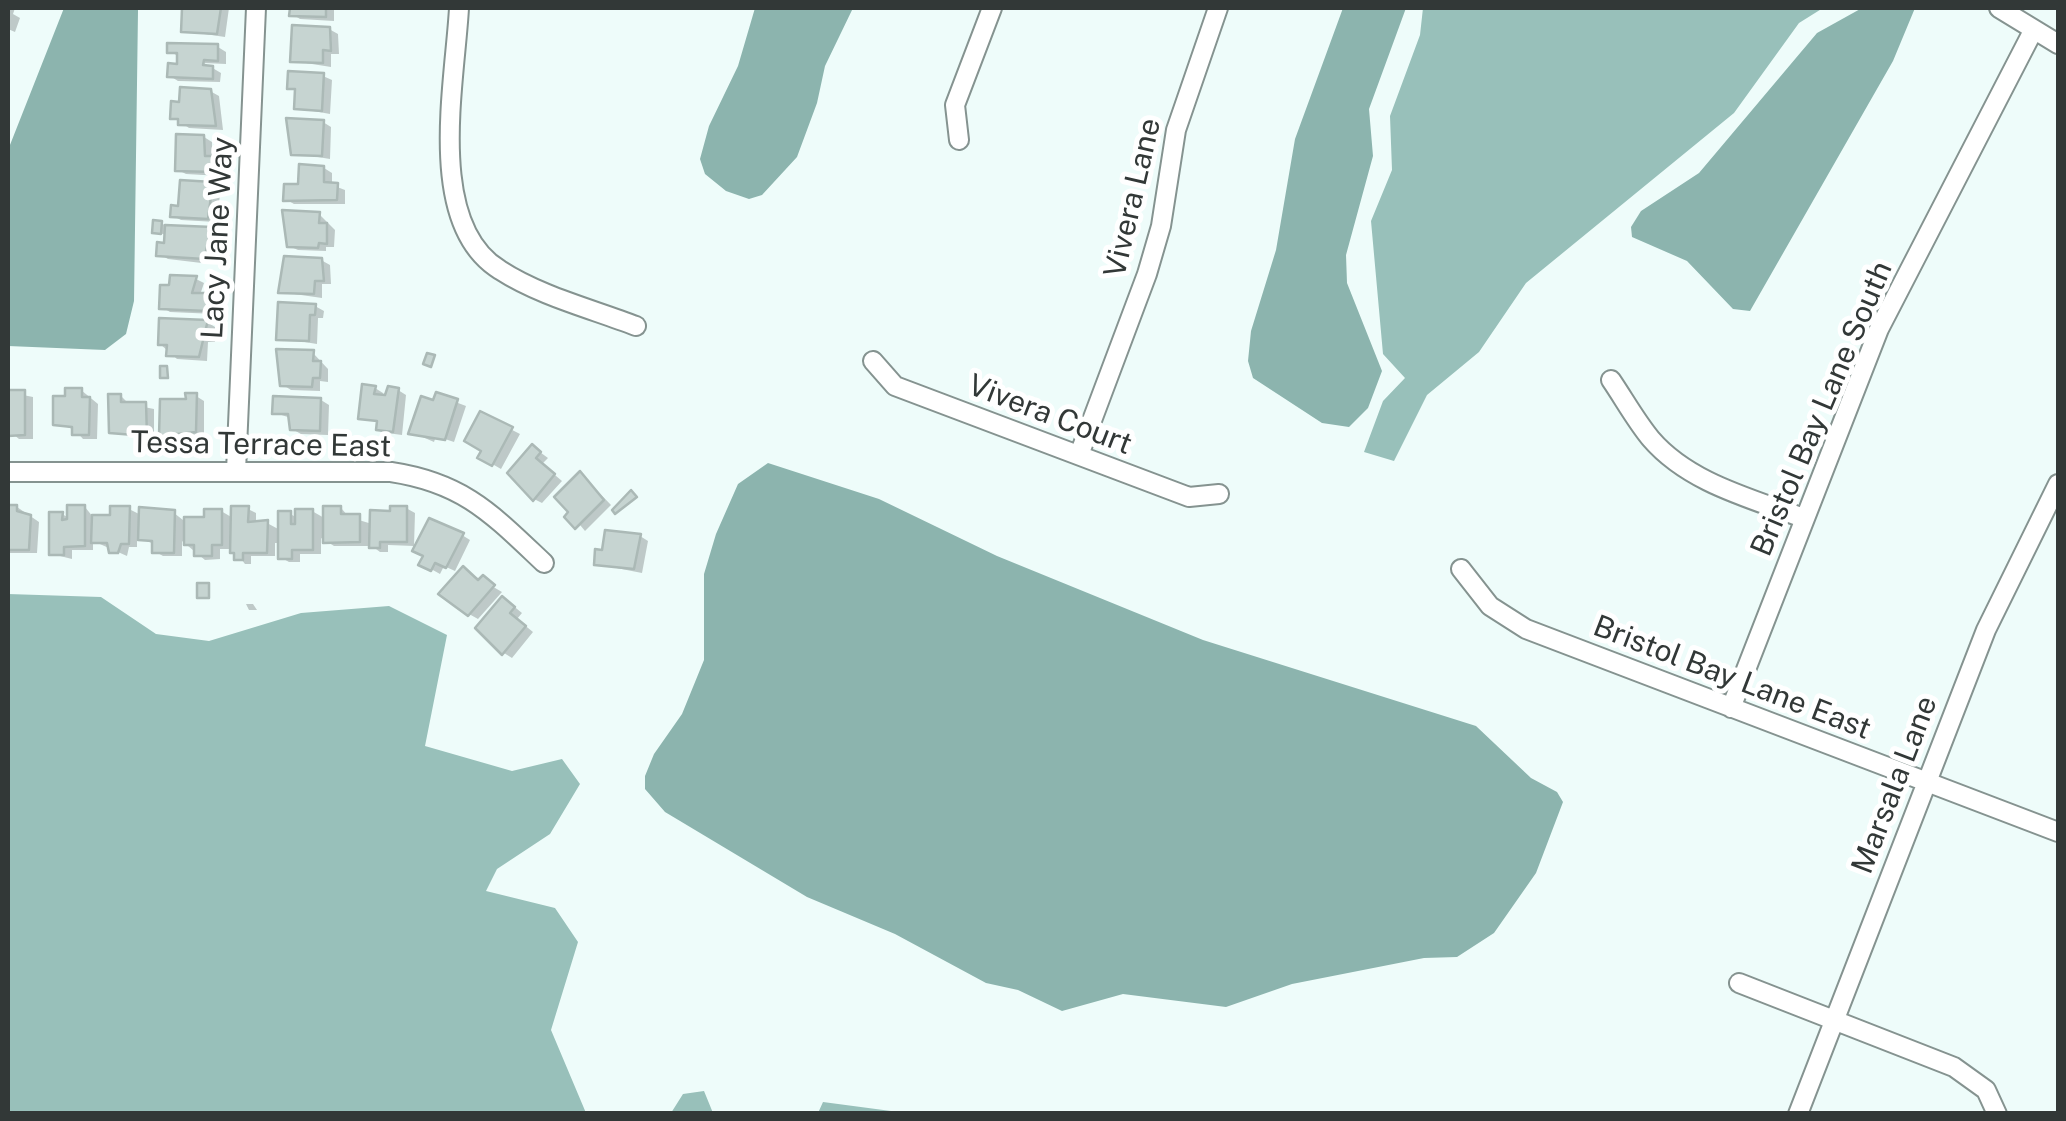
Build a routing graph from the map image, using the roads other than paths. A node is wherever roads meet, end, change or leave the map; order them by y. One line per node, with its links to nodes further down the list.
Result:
1 (256, 8): 13 (street, Lacy Jane Way)
2 (459, 8): 9 (street)
3 (992, 8): 8 (street)
4 (1218, 8): 12 (street, Vivera Lane)
5 (1999, 8): 6 (street)
6 (2033, 31): 7 (street); 17 (street, Bristol Bay Lane South)
7 (2058, 44)
8 (959, 140)
9 (636, 326)
10 (873, 361): 12 (street, Vivera Court)
11 (1611, 380): 17 (street)
12 (1079, 455): 16 (street, Vivera Court)
13 (236, 471): 14 (street, Tessa Terrace East); 18 (street, Tessa Terrace East)
14 (8, 472)
15 (2058, 484): 21 (street, Marsala Lane)
16 (1219, 494)
17 (1803, 518): 20 (street, Bristol Bay Lane South)
18 (544, 563)
19 (1461, 569): 20 (street, Bristol Bay Lane East)
20 (1730, 708): 21 (street, Bristol Bay Lane East)
21 (1925, 781): 22 (street, Bristol Bay Lane East); 24 (street, Marsala Lane)
22 (2058, 832)
23 (1739, 983): 24 (street)
24 (1835, 1020): 25 (street, Marsala Lane); 26 (street)
25 (1798, 1114)
26 (1998, 1114)

